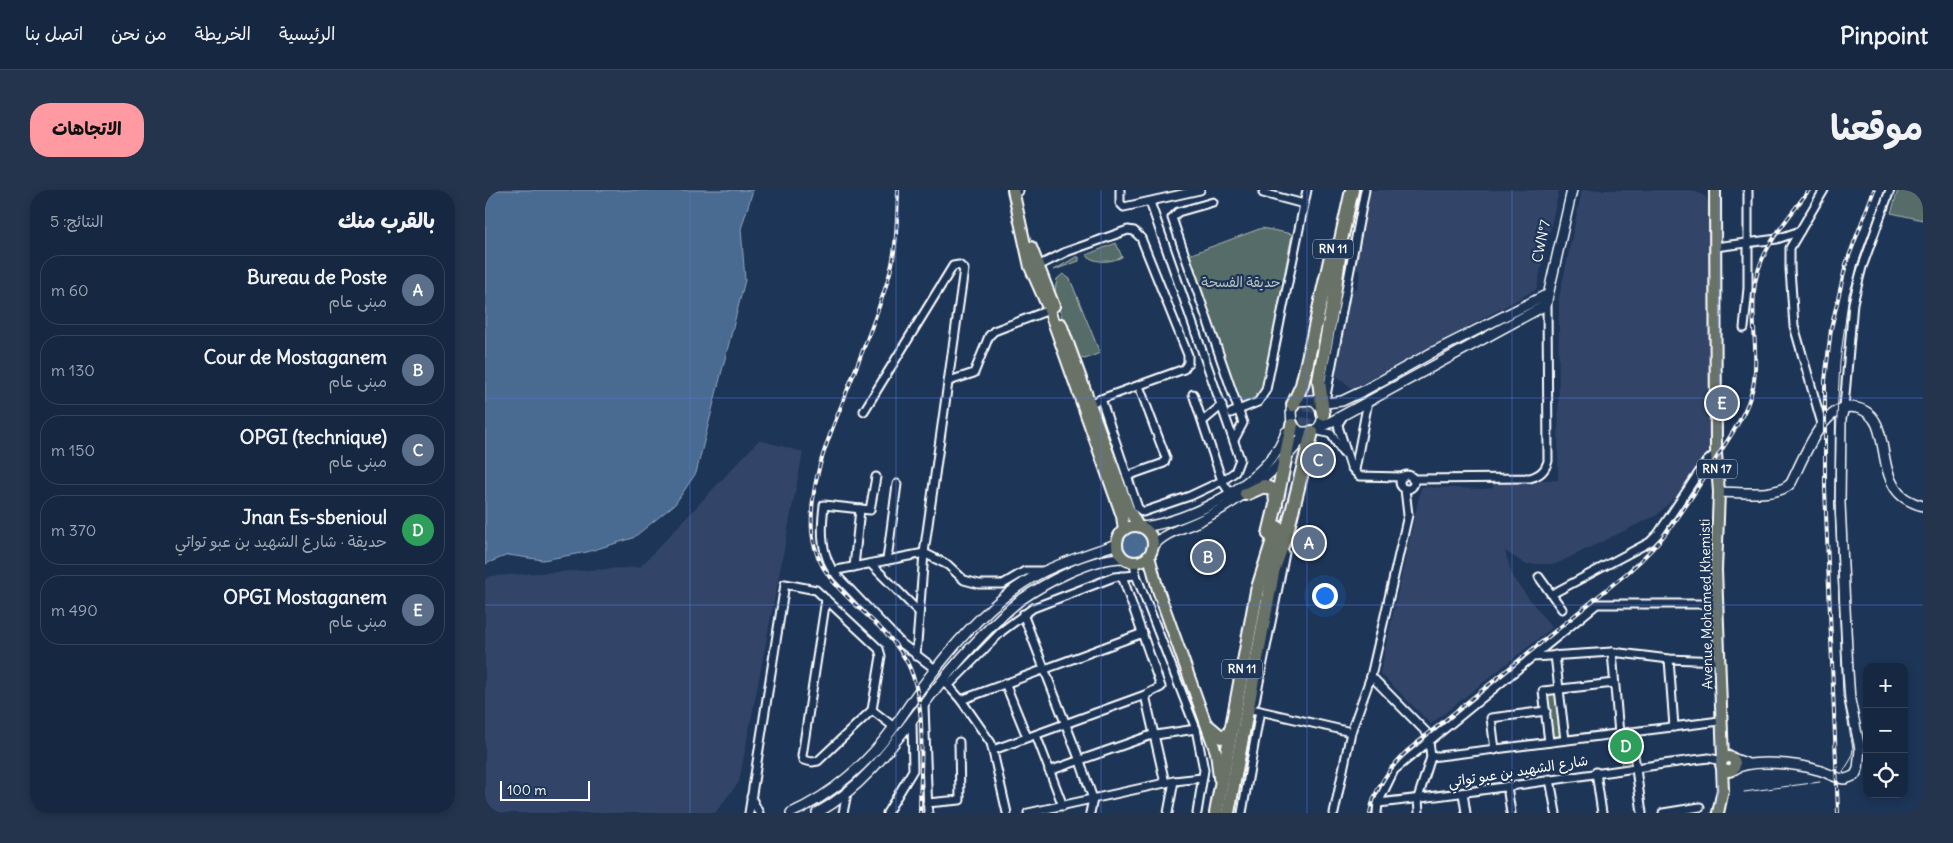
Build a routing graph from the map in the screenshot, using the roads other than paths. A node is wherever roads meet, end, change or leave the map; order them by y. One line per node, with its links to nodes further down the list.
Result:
1 (1013, 190): 29 (main road)
2 (1019, 190): 26 (main road)
3 (1120, 190): 17 (street)
4 (1200, 190): 17 (street)
5 (1307, 190): 19 (street)
6 (1344, 190): 22 (highway, RN 11)
7 (1352, 190): 22 (highway, RN 11)
8 (1365, 190): 38 (street)
9 (1566, 190): 27 (main road, CWN°7)
10 (1572, 190): 27 (main road)
11 (1715, 190): 12 (street); 24 (main road, Avenue Mohamed Khemisti / RN 17)
12 (1720, 190)
13 (1748, 190): 23 (street)
14 (1824, 190): 20 (street)
15 (1890, 190): 39 (street)
16 (1263, 193): 19 (street)
17 (1150, 202): 37 (street)
18 (1213, 202): 41 (street)
19 (1304, 204): 41 (street)
20 (1800, 231): 21 (street); 25 (street)
21 (1777, 239): 23 (street); 25 (street)
22 (1337, 242): 28 (highway, RN 11); 38 (highway); 43 (highway)
23 (1748, 243): 24 (street); 30 (street)
24 (1715, 247): 49 (main road, Avenue Mohamed Khemisti / RN 17)
25 (1791, 248): 46 (street)
26 (1038, 266): 32 (street); 36 (main road)
27 (1542, 299): 35 (main road); 38 (main road); 56 (street)
28 (1325, 309)
29 (1049, 310): 31 (street); 68 (main road)
30 (1744, 328)
31 (949, 381): 40 (street); 71 (street)
32 (1139, 386): 34 (street); 53 (street)
33 (1193, 394): 45 (street)
34 (1101, 400): 36 (street); 53 (street)
35 (1368, 401): 44 (main road); 52 (street)
36 (1090, 403): 66 (main road)
37 (1222, 405): 45 (street); 48 (street)
38 (1322, 406): 43 (main road); 47 (main road)
39 (1844, 407): 46 (main road); 64 (main road); 133 (main road)
40 (864, 411)
41 (1239, 411): 42 (street); 48 (street)
42 (1231, 413)
43 (1292, 415): 47 (main road); 50 (highway); 61 (main road)
44 (1343, 416): 47 (main road); 51 (street)
45 (1203, 421): 57 (street)
46 (1822, 424): 60 (main road)
47 (1312, 431): 50 (main road); 51 (street); 67 (highway)
48 (1235, 440): 57 (street)
49 (1716, 453): 60 (main road, Avenue Mohamed Khemisti / RN 17); 84 (street)
50 (1287, 456): 62 (main road); 63 (highway)
51 (1347, 456): 52 (street)
52 (1355, 470): 55 (street)
53 (1127, 476): 57 (street)
54 (876, 477): 65 (street)
55 (1403, 477): 56 (street); 59 (street)
56 (1412, 479): 59 (street)
57 (1221, 480): 61 (street)
58 (897, 484): 73 (street)
59 (1405, 488): 99 (street)
60 (1719, 492): 86 (main road, Avenue Mohamed Khemisti / RN 17)
61 (1230, 493): 66 (main road)
62 (1246, 494): 63 (highway); 70 (main road)
63 (1277, 500): 83 (highway)
64 (1923, 506)
65 (860, 509): 76 (street); 77 (street)
66 (1140, 527): 68 (main road); 70 (main road)
67 (1282, 529): 83 (highway, RN 11); 107 (highway, RN 11); 107 (street)
68 (1124, 530): 69 (main road)
69 (1117, 544): 72 (main road); 78 (main road)
70 (1151, 551): 74 (main road); 82 (main road)
71 (924, 553): 73 (street); 78 (street); 88 (street)
72 (1123, 558): 74 (main road); 100 (main road)
73 (887, 560): 75 (street)
74 (1135, 562): 80 (street); 82 (main road)
75 (871, 564): 76 (street); 88 (street)
76 (854, 567): 77 (street)
77 (832, 571): 93 (street)
78 (1046, 571): 97 (main road)
79 (1122, 576): 80 (street); 89 (street); 90 (street)
80 (1136, 576): 115 (street)
81 (1539, 577): 84 (street)
82 (1157, 590): 115 (main road)
83 (1257, 591): 116 (highway, RN 11)
84 (1552, 594): 87 (street)
85 (826, 599): 108 (street); 108 (street); 146 (street)
86 (1718, 604): 94 (street); 96 (main road, Avenue Mohamed Khemisti / RN 17)
87 (1562, 609)
88 (919, 612): 93 (street)
89 (1023, 614): 98 (street); 100 (street)
90 (1143, 633): 98 (street); 104 (street)
91 (1611, 652): 92 (street); 95 (street); 102 (street)
92 (1555, 655): 94 (street); 103 (street)
93 (916, 656): 97 (street)
94 (1533, 657): 124 (street)
95 (1669, 659): 96 (street); 117 (street)
96 (1720, 661): 112 (main road, Avenue Mohamed Khemisti / RN 17)
97 (935, 669): 114 (main road)
98 (1044, 669): 101 (street); 113 (street)
99 (1371, 676): 118 (street); 124 (street)
100 (946, 683): 105 (street); 106 (main road)
101 (1005, 683): 105 (street); 123 (street)
102 (1614, 683): 103 (street); 120 (street)
103 (1561, 688): 110 (street); 125 (street)
104 (1145, 695): 113 (street); 122 (street)
105 (961, 700): 128 (street)
106 (924, 705): 111 (main road); 150 (street)
107 (1247, 708): 109 (street); 134 (highway, RN 11)
108 (872, 710): 114 (street)
109 (1261, 711): 118 (street); 168 (street)
110 (1545, 711): 127 (street); 129 (street)
111 (912, 720): 144 (main road); 159 (street)
112 (1720, 721): 117 (street); 133 (main road, Avenue Mohamed Khemisti / RN 17)
113 (1065, 724): 121 (street); 132 (street)
114 (894, 727): 156 (main road)
115 (1202, 727): 116 (highway); 122 (street); 130 (main road); 138 (street); 143 (main road)
116 (1232, 727): 130 (highway, RN 11)
117 (1674, 727): 119 (street)
118 (1351, 732): 169 (street)
119 (1631, 732): 120 (street); 135 (street)
120 (1619, 734): 125 (street)
121 (1036, 735): 123 (street); 136 (street)
122 (1155, 735): 132 (street); 141 (street)
123 (1027, 737): 128 (street)
124 (1428, 740): 131 (street); 149 (street)
125 (1565, 740): 127 (street)
126 (959, 742): 150 (street)
127 (1549, 742): 129 (street)
128 (993, 750): 161 (street)
129 (1495, 750): 131 (street)
130 (1227, 753): 134 (main road); 143 (highway, RN 11)
131 (1431, 757): 147 (street)
132 (1080, 761): 136 (street); 148 (street)
133 (1727, 765): 135 (street, شارع الشهيد بن عبو تواتي); 178 (main road)
134 (1237, 767): 167 (highway, RN 11)
135 (1635, 768): 137 (street, شارع الشهيد بن عبو تواتي); 176 (street)
136 (1049, 771): 151 (street)
137 (1596, 772): 139 (street, شارع الشهيد بن عبو تواتي); 175 (street)
138 (1202, 778): 140 (street); 165 (street)
139 (1550, 779): 142 (street, شارع الشهيد بن عبو تواتي); 174 (street)
140 (1174, 781): 141 (street); 164 (street)
141 (1165, 783): 148 (street)
142 (1507, 786): 145 (street, شارع الشهيد بن عبو تواتي); 173 (street)
143 (1220, 790): 166 (highway, RN 11)
144 (847, 793): 157 (main road); 158 (street)
145 (1463, 793): 147 (street, شارع الشهيد بن عبو تواتي); 172 (street)
146 (750, 795): 154 (street); 155 (street)
147 (1418, 798): 149 (street, شارع الشهيد بن عبو تواتي); 171 (street)
148 (1093, 799): 151 (street); 163 (street)
149 (1378, 802): 170 (street)
150 (927, 803): 160 (street)
151 (1063, 806): 153 (street)
152 (1700, 807): 177 (street)
153 (1052, 810): 162 (street)
154 (749, 813)
155 (759, 813)
156 (791, 813)
157 (817, 813)
158 (843, 813)
159 (887, 813)
160 (928, 813)
161 (1007, 813)
162 (1028, 813)
163 (1091, 813)
164 (1168, 813)
165 (1197, 813)
166 (1216, 813)
167 (1228, 813)
168 (1242, 813)
169 (1334, 813)
170 (1377, 813)
171 (1419, 813)
172 (1466, 813)
173 (1511, 813)
174 (1556, 813)
175 (1602, 813)
176 (1642, 813)
177 (1663, 813)
178 (1718, 813)

